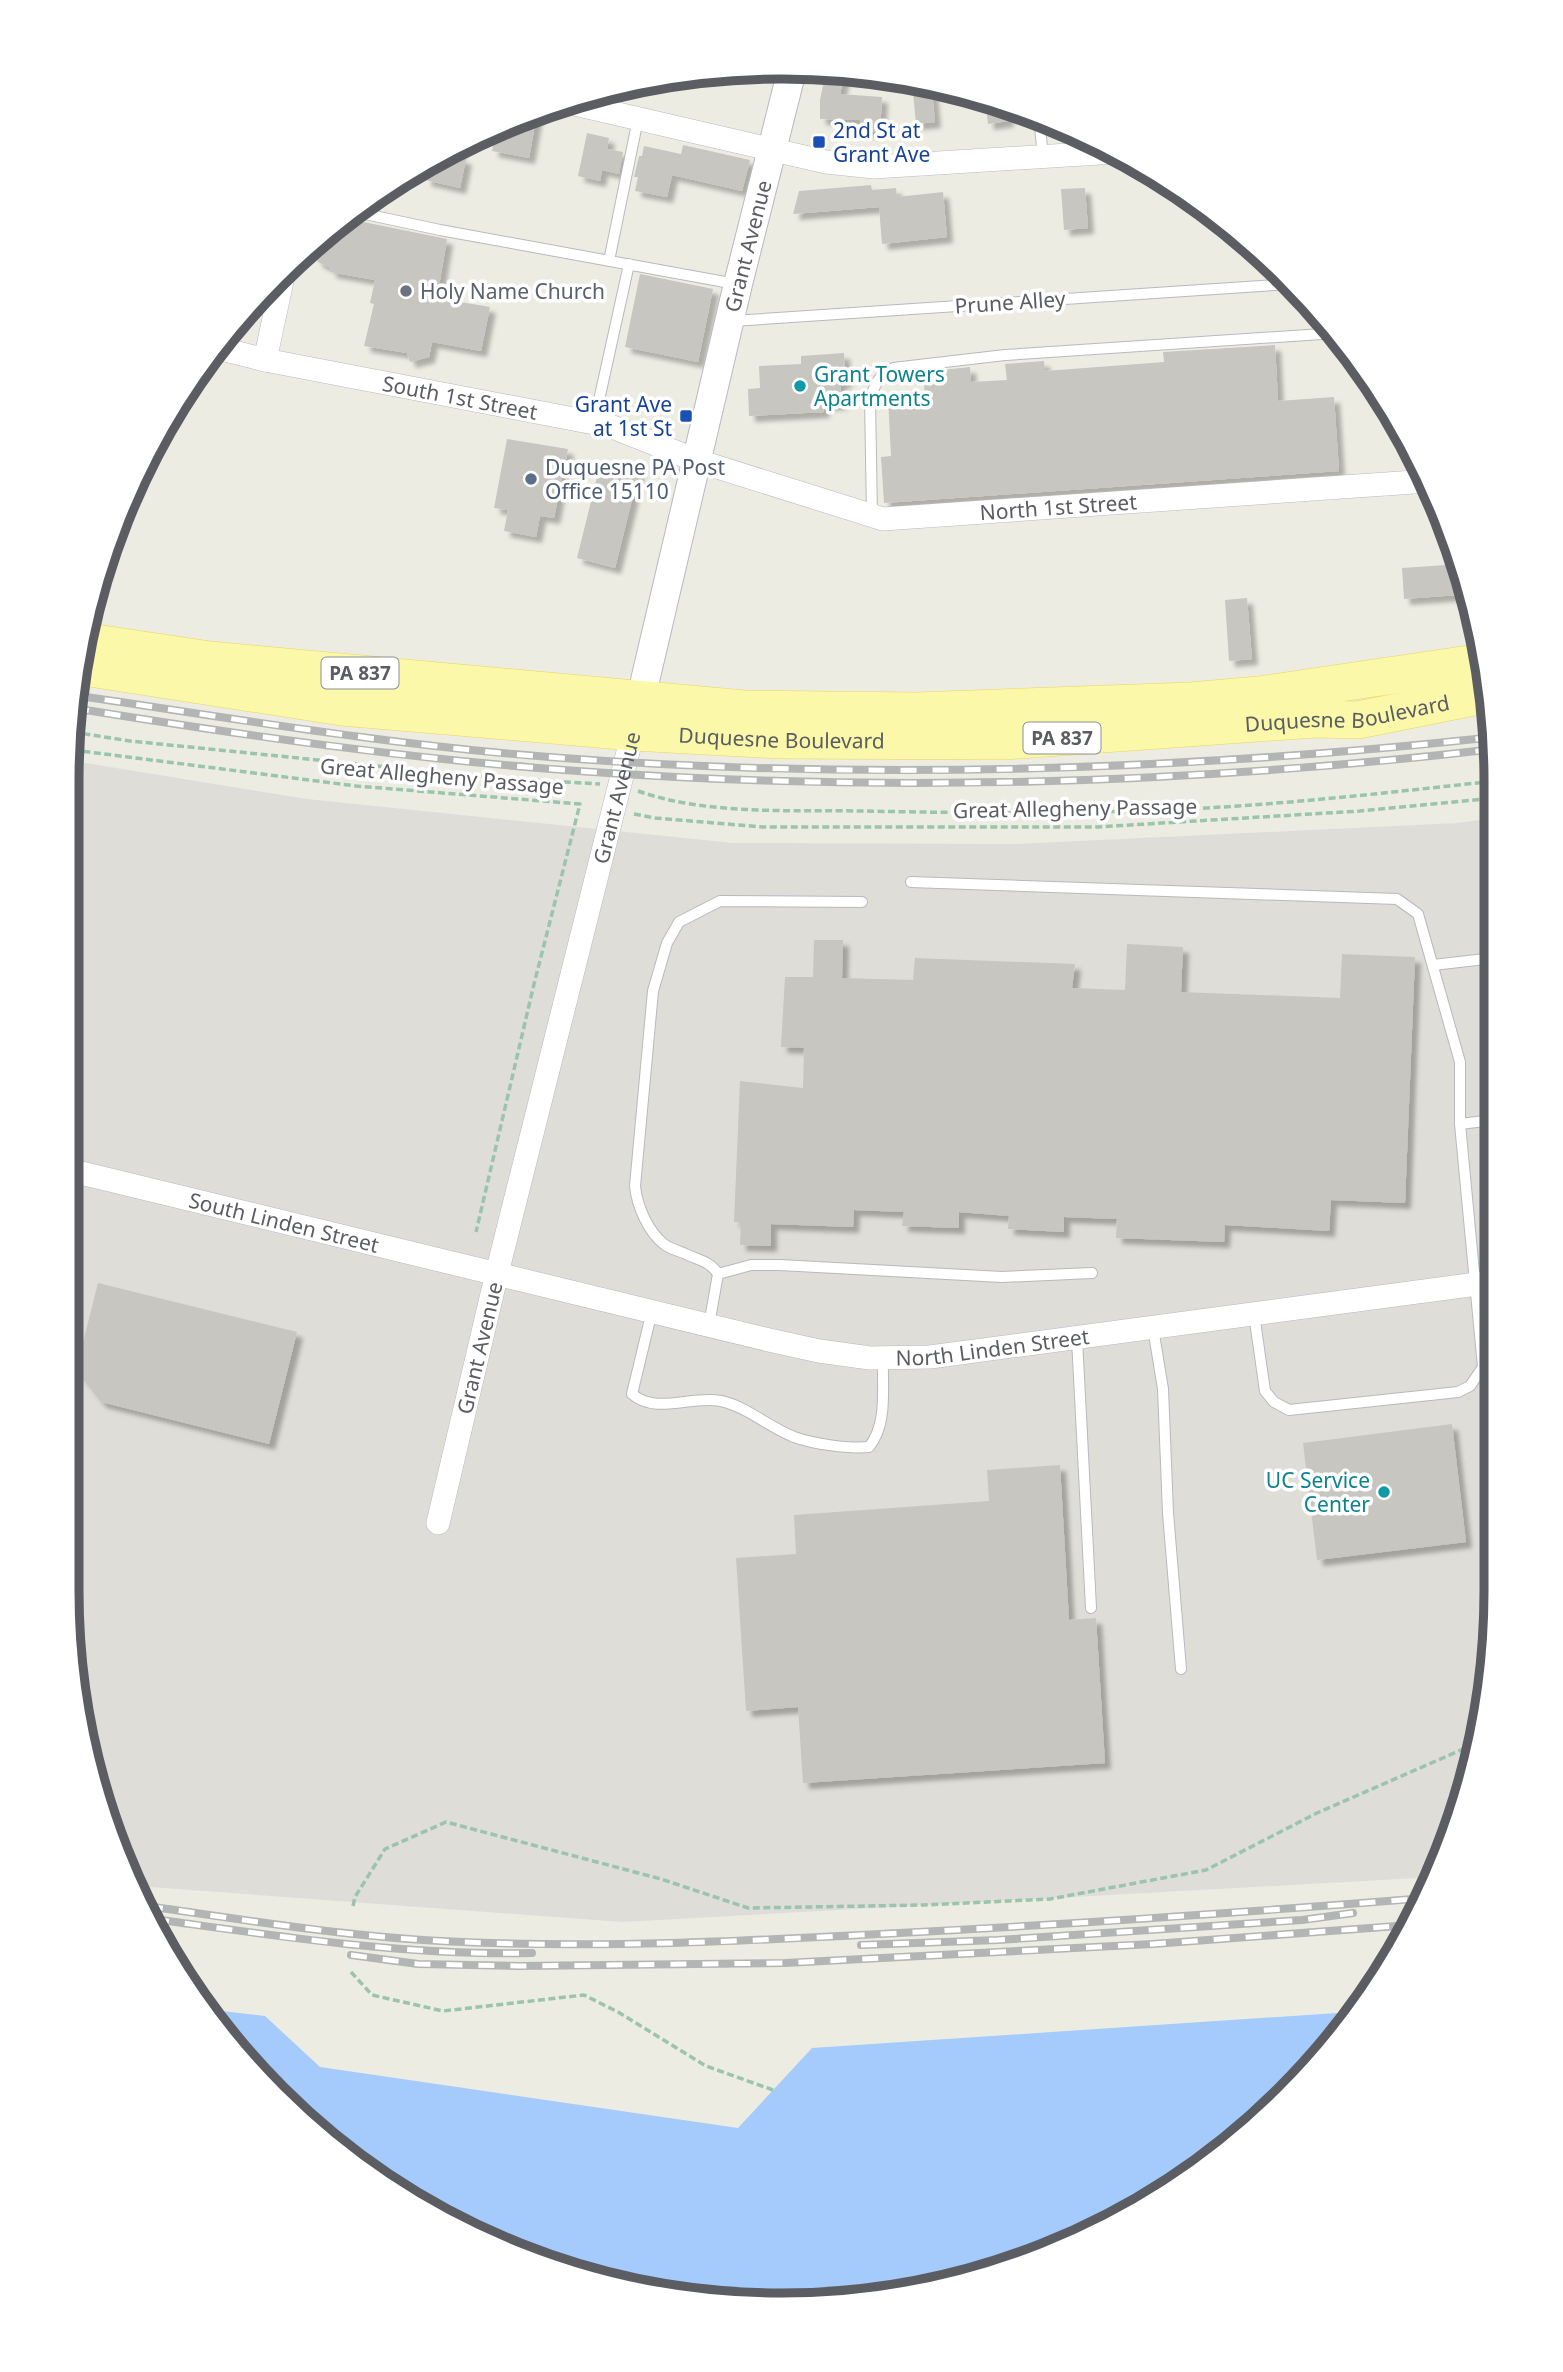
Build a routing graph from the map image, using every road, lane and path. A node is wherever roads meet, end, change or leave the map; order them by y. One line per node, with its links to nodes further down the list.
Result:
1 (790, 79): 5 (street, Grant Avenue)
2 (587, 107): 3 (street)
3 (638, 119): 5 (street); 9 (lane)
4 (1040, 128): 7 (lane)
5 (773, 150): 7 (street); 11 (street, Grant Avenue)
6 (1096, 153): 7 (street)
7 (1043, 157)
8 (367, 214): 9 (lane)
9 (609, 261): 10 (lane)
10 (629, 264): 11 (lane); 18 (lane)
11 (738, 284): 14 (street, Grant Avenue)
12 (1278, 285): 14 (lane, Prune Alley)
13 (280, 290): 17 (street)
14 (730, 321): 19 (street, Grant Avenue)
15 (1323, 334): 21 (lane)
16 (227, 350): 17 (street, South 1st Street)
17 (265, 360): 18 (street, South 1st Street)
18 (594, 423): 19 (street, South 1st Street)
19 (698, 461): 21 (street, North 1st Street); 28 (street, Grant Avenue)
20 (1417, 482): 21 (street, North 1st Street)
21 (872, 515)
22 (92, 643): 28 (main road, PA 837)
23 (1474, 664): 25 (main road, Duquesne Boulevard / PA 837)
24 (88, 668): 28 (main road, Duquesne Boulevard / PA 837)
25 (1323, 686): 28 (main road, Duquesne Boulevard / PA 837); 29 (main road)
26 (1479, 696): 29 (main road, Duquesne Boulevard / PA 837)
27 (1480, 710): 29 (main road)
28 (636, 716): 29 (main road, Duquesne Boulevard / PA 837); 33 (street, Grant Avenue)
29 (1358, 720)
30 (80, 733): 33 (path)
31 (80, 751): 43 (path, Great Allegheny Passage)
32 (1484, 782): 33 (path)
33 (621, 785): 44 (street, Grant Avenue)
34 (1484, 798): 35 (path, Great Allegheny Passage)
35 (655, 818)
36 (911, 882): 39 (lane)
37 (862, 902): 46 (lane)
38 (1484, 959): 39 (lane)
39 (1433, 965): 41 (lane)
40 (1484, 1121): 41 (lane)
41 (1460, 1124): 47 (lane)
42 (79, 1172): 44 (street, South Linden Street)
43 (477, 1232)
44 (497, 1273): 48 (street, North Linden Street); 54 (street, Grant Avenue)
45 (1092, 1273): 46 (lane)
46 (718, 1274): 50 (lane)
47 (1483, 1283): 49 (street, North Linden Street); 49 (lane)
48 (652, 1311): 50 (street, North Linden Street); 53 (lane)
49 (1254, 1314): 51 (street, North Linden Street)
50 (709, 1325): 53 (street, North Linden Street)
51 (1153, 1328): 52 (street, North Linden Street); 56 (lane)
52 (1077, 1339): 53 (street, North Linden Street); 55 (lane)
53 (883, 1359)
54 (438, 1523)
55 (1091, 1608)
56 (1181, 1670)
57 (1466, 1748): 58 (path)
58 (353, 1906)
59 (351, 1972): 60 (path)
60 (773, 2090)

